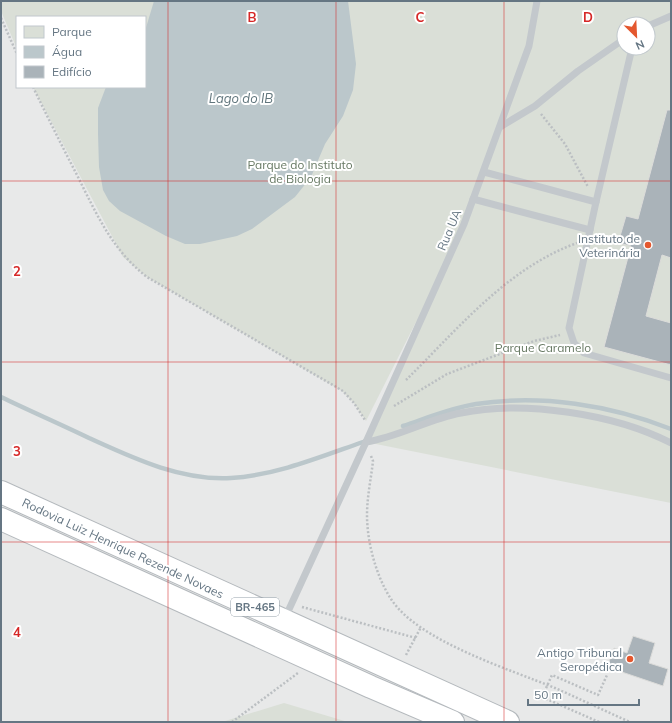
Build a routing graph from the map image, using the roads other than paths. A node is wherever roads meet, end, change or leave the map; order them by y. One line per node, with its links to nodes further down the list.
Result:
1 (537, 1): 6 (lane, Rua UA)
2 (671, 16): 3 (lane)
3 (656, 23)
4 (616, 44): 6 (lane)
5 (630, 56): 9 (lane)
6 (500, 127): 7 (lane, Rua UA)
7 (484, 172): 8 (lane, Rua UA); 9 (lane)
8 (473, 200): 10 (lane); 12 (lane, Rua UA)
9 (596, 202): 10 (lane)
10 (590, 230): 11 (lane)
11 (671, 378)
12 (366, 442): 13 (lane); 16 (lane, Rua UA)
13 (671, 443)
14 (1, 492): 16 (highway, Rodovia Luiz Henrique Rezende Novaes / BR-465)
15 (1, 519): 17 (highway, Rodovia Luiz Henrique Rezende Novaes / BR-465)
16 (284, 621): 18 (highway, Rodovia Luiz Henrique Rezende Novaes / BR-465)
17 (453, 722)
18 (508, 722)

